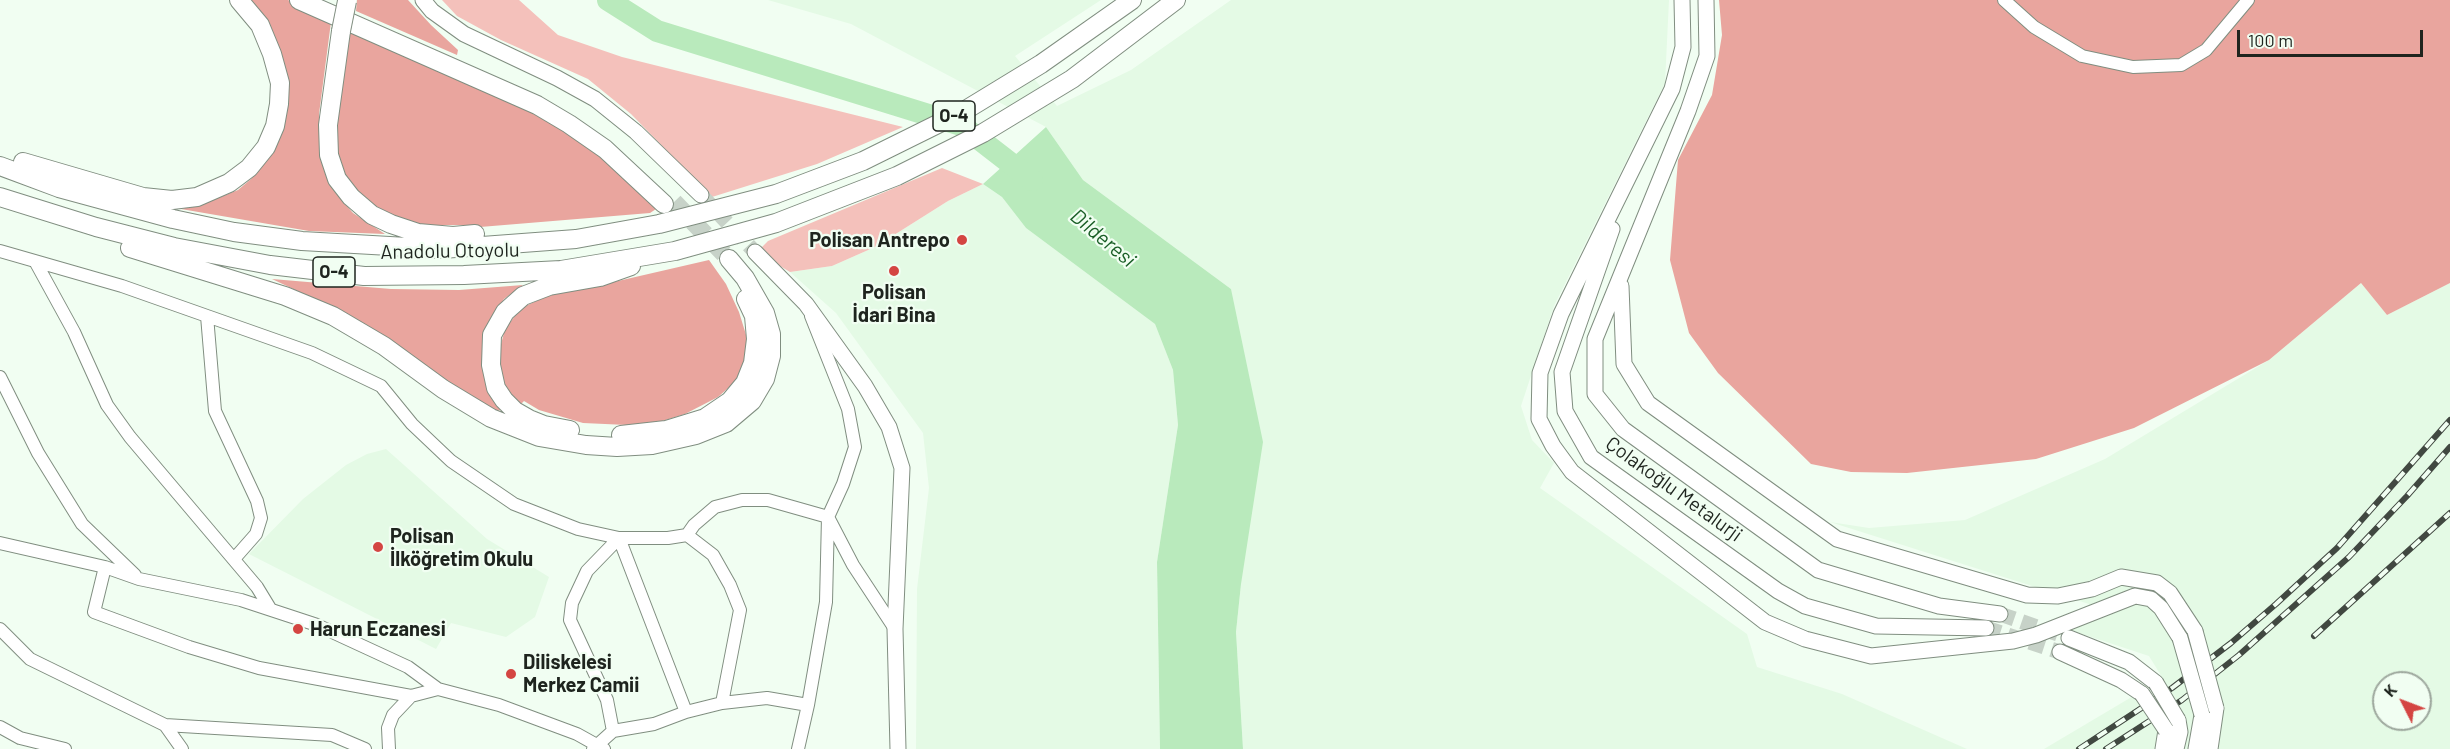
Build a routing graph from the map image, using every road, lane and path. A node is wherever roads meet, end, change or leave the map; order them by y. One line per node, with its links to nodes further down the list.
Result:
1 (239, 0): 12 (highway)
2 (299, 0): 3 (highway)
3 (318, 0)
4 (423, 0): 15 (main road)
5 (1132, 0): 18 (highway, Anadolu Otoyolu / O-4)
6 (1176, 0): 19 (highway, Anadolu Otoyolu / O-4)
7 (1682, 0): 14 (main road)
8 (1706, 0): 23 (main road, Çolakoğlu Metalurji)
9 (2004, 0): 10 (street)
10 (2248, 0)
11 (347, 1): 18 (highway, bridge)
12 (0, 156)
13 (0, 166): 18 (highway, Anadolu Otoyolu / O-4)
14 (1634, 166): 37 (main road, Çolakoğlu Metalurji); 59 (main road, bridge)
15 (701, 195)
16 (0, 197): 17 (highway, Anadolu Otoyolu / O-4)
17 (51, 213): 19 (highway, Anadolu Otoyolu / O-4); 19 (highway)
18 (659, 224)
19 (675, 250)
20 (0, 251): 22 (street)
21 (755, 252): 24 (main road)
22 (35, 261): 25 (street); 31 (street)
23 (1620, 280): 35 (main road, Çolakoğlu Metalurji); 60 (main road, bridge)
24 (806, 304): 27 (street); 36 (main road)
25 (207, 316): 29 (street); 31 (street)
26 (0, 377): 33 (street)
27 (828, 517): 28 (street); 36 (street); 44 (street)
28 (687, 535): 29 (street); 43 (street)
29 (619, 538): 45 (street); 48 (street)
30 (0, 543): 32 (street)
31 (234, 559): 34 (street)
32 (105, 567): 33 (street); 42 (street)
33 (140, 579): 34 (street)
34 (271, 610): 41 (street)
35 (2000, 614)
36 (895, 628): 56 (main road)
37 (1986, 628)
38 (0, 629): 46 (street)
39 (2069, 638): 58 (main road, bridge)
40 (2060, 652): 57 (main road, bridge)
41 (438, 689): 42 (street); 50 (street)
42 (411, 696): 54 (street)
43 (722, 703): 44 (street); 45 (street)
44 (808, 705): 55 (street)
45 (686, 712): 48 (street)
46 (165, 725): 52 (street); 53 (street)
47 (0, 727): 49 (street)
48 (613, 731): 50 (street)
49 (39, 746): 51 (street)
50 (598, 748)
51 (65, 749)
52 (182, 749)
53 (365, 749)
54 (389, 749)
55 (798, 749)
56 (898, 749)
57 (2163, 749)
58 (2176, 749)
59 (2196, 749)
60 (2210, 749)

